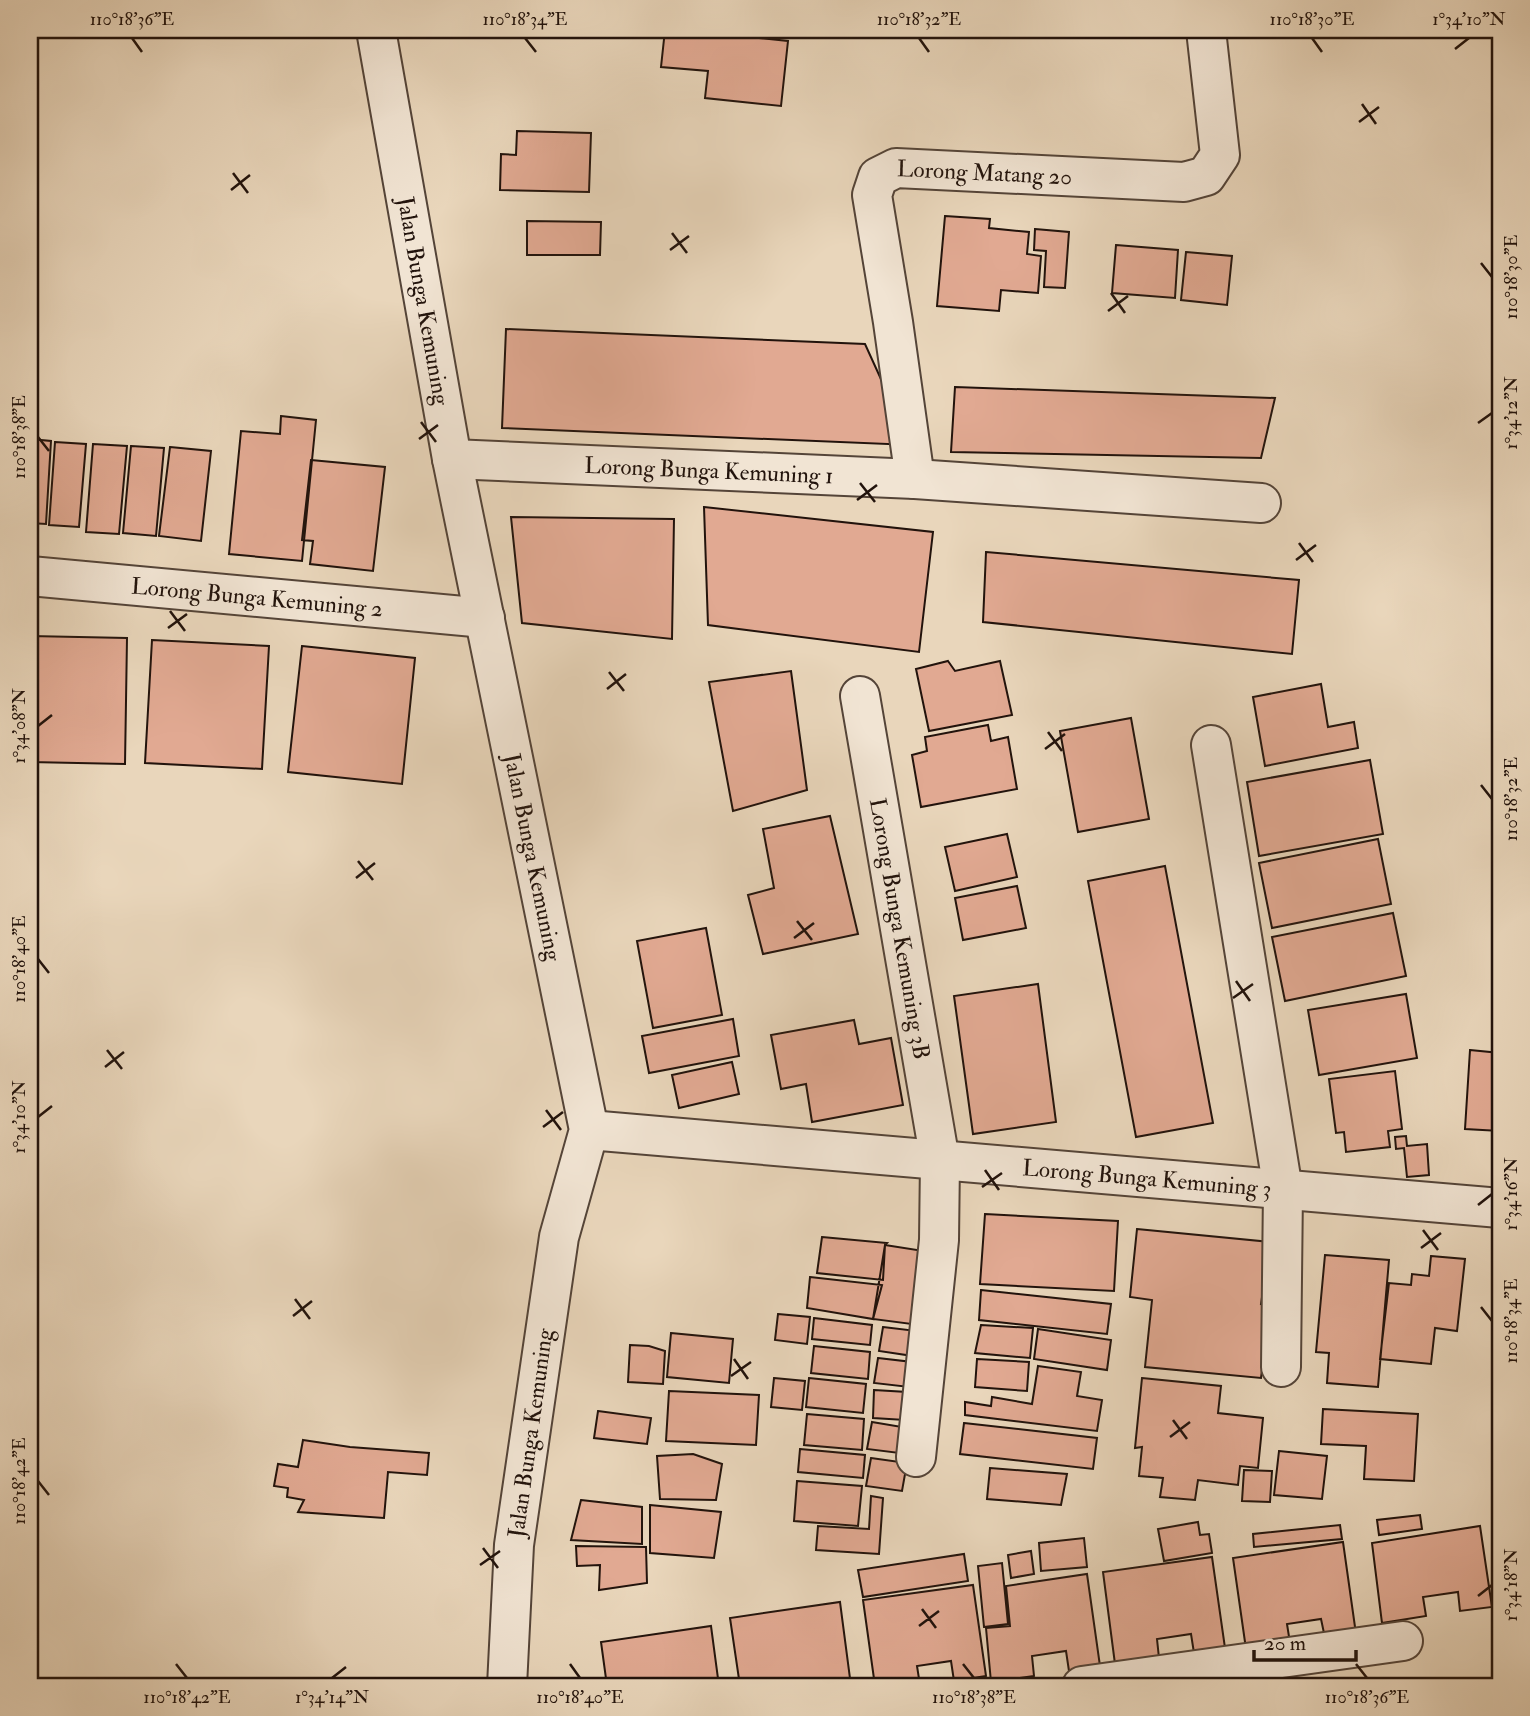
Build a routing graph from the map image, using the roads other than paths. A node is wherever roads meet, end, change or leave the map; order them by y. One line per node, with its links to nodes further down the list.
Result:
1 (376, 30): 3 (street, Jalan Bunga Kemuning)
2 (1206, 30): 4 (street, Lorong Matang 20)
3 (452, 460): 4 (street, Lorong Bunga Kemuning 1); 7 (street, Jalan Bunga Kemuning)
4 (915, 479): 5 (street, Lorong Bunga Kemuning 1)
5 (1261, 503)
6 (30, 576): 7 (street, Lorong Bunga Kemuning 2)
7 (485, 618): 10 (street, Jalan Bunga Kemuning)
8 (860, 696): 11 (street, Lorong Bunga Kemuning 3B)
9 (1211, 745): 12 (street)
10 (589, 1130): 11 (street, Lorong Bunga Kemuning 3); 17 (street, Jalan Bunga Kemuning)
11 (940, 1161): 12 (street, Lorong Bunga Kemuning 3); 15 (street, Lorong Bunga Kemuning 3B)
12 (1283, 1190): 13 (street, Lorong Bunga Kemuning 3); 14 (street)
13 (1498, 1208)
14 (1281, 1367)
15 (916, 1457)
16 (1404, 1641): 18 (street)
17 (507, 1686)
18 (1082, 1686)

